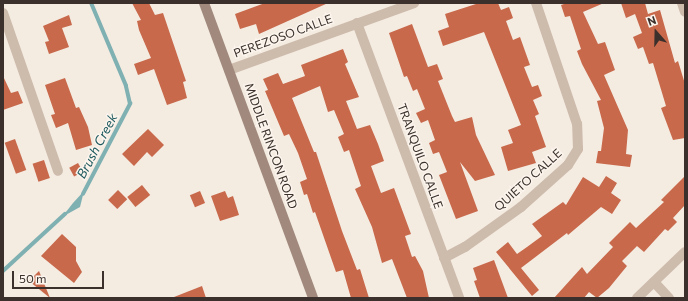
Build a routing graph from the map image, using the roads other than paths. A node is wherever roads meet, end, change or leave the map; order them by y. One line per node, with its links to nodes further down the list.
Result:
1 (204, 3): 8 (street, MIDDLE RINCON ROAD)
2 (414, 3): 7 (street, PEREZOSO CALLE)
3 (536, 3): 11 (street, QUIETO CALLE)
4 (682, 3): 5 (street)
5 (685, 12)
6 (3, 13): 9 (street)
7 (357, 23): 8 (street, PEREZOSO CALLE); 11 (street, TRANQUILO CALLE)
8 (229, 70): 13 (street, MIDDLE RINCON ROAD)
9 (58, 171)
10 (685, 252): 12 (street)
11 (444, 258): 14 (street, TRANQUILO CALLE)
12 (654, 282): 15 (street); 16 (street)
13 (313, 298)
14 (459, 298)
15 (637, 298)
16 (669, 298)

